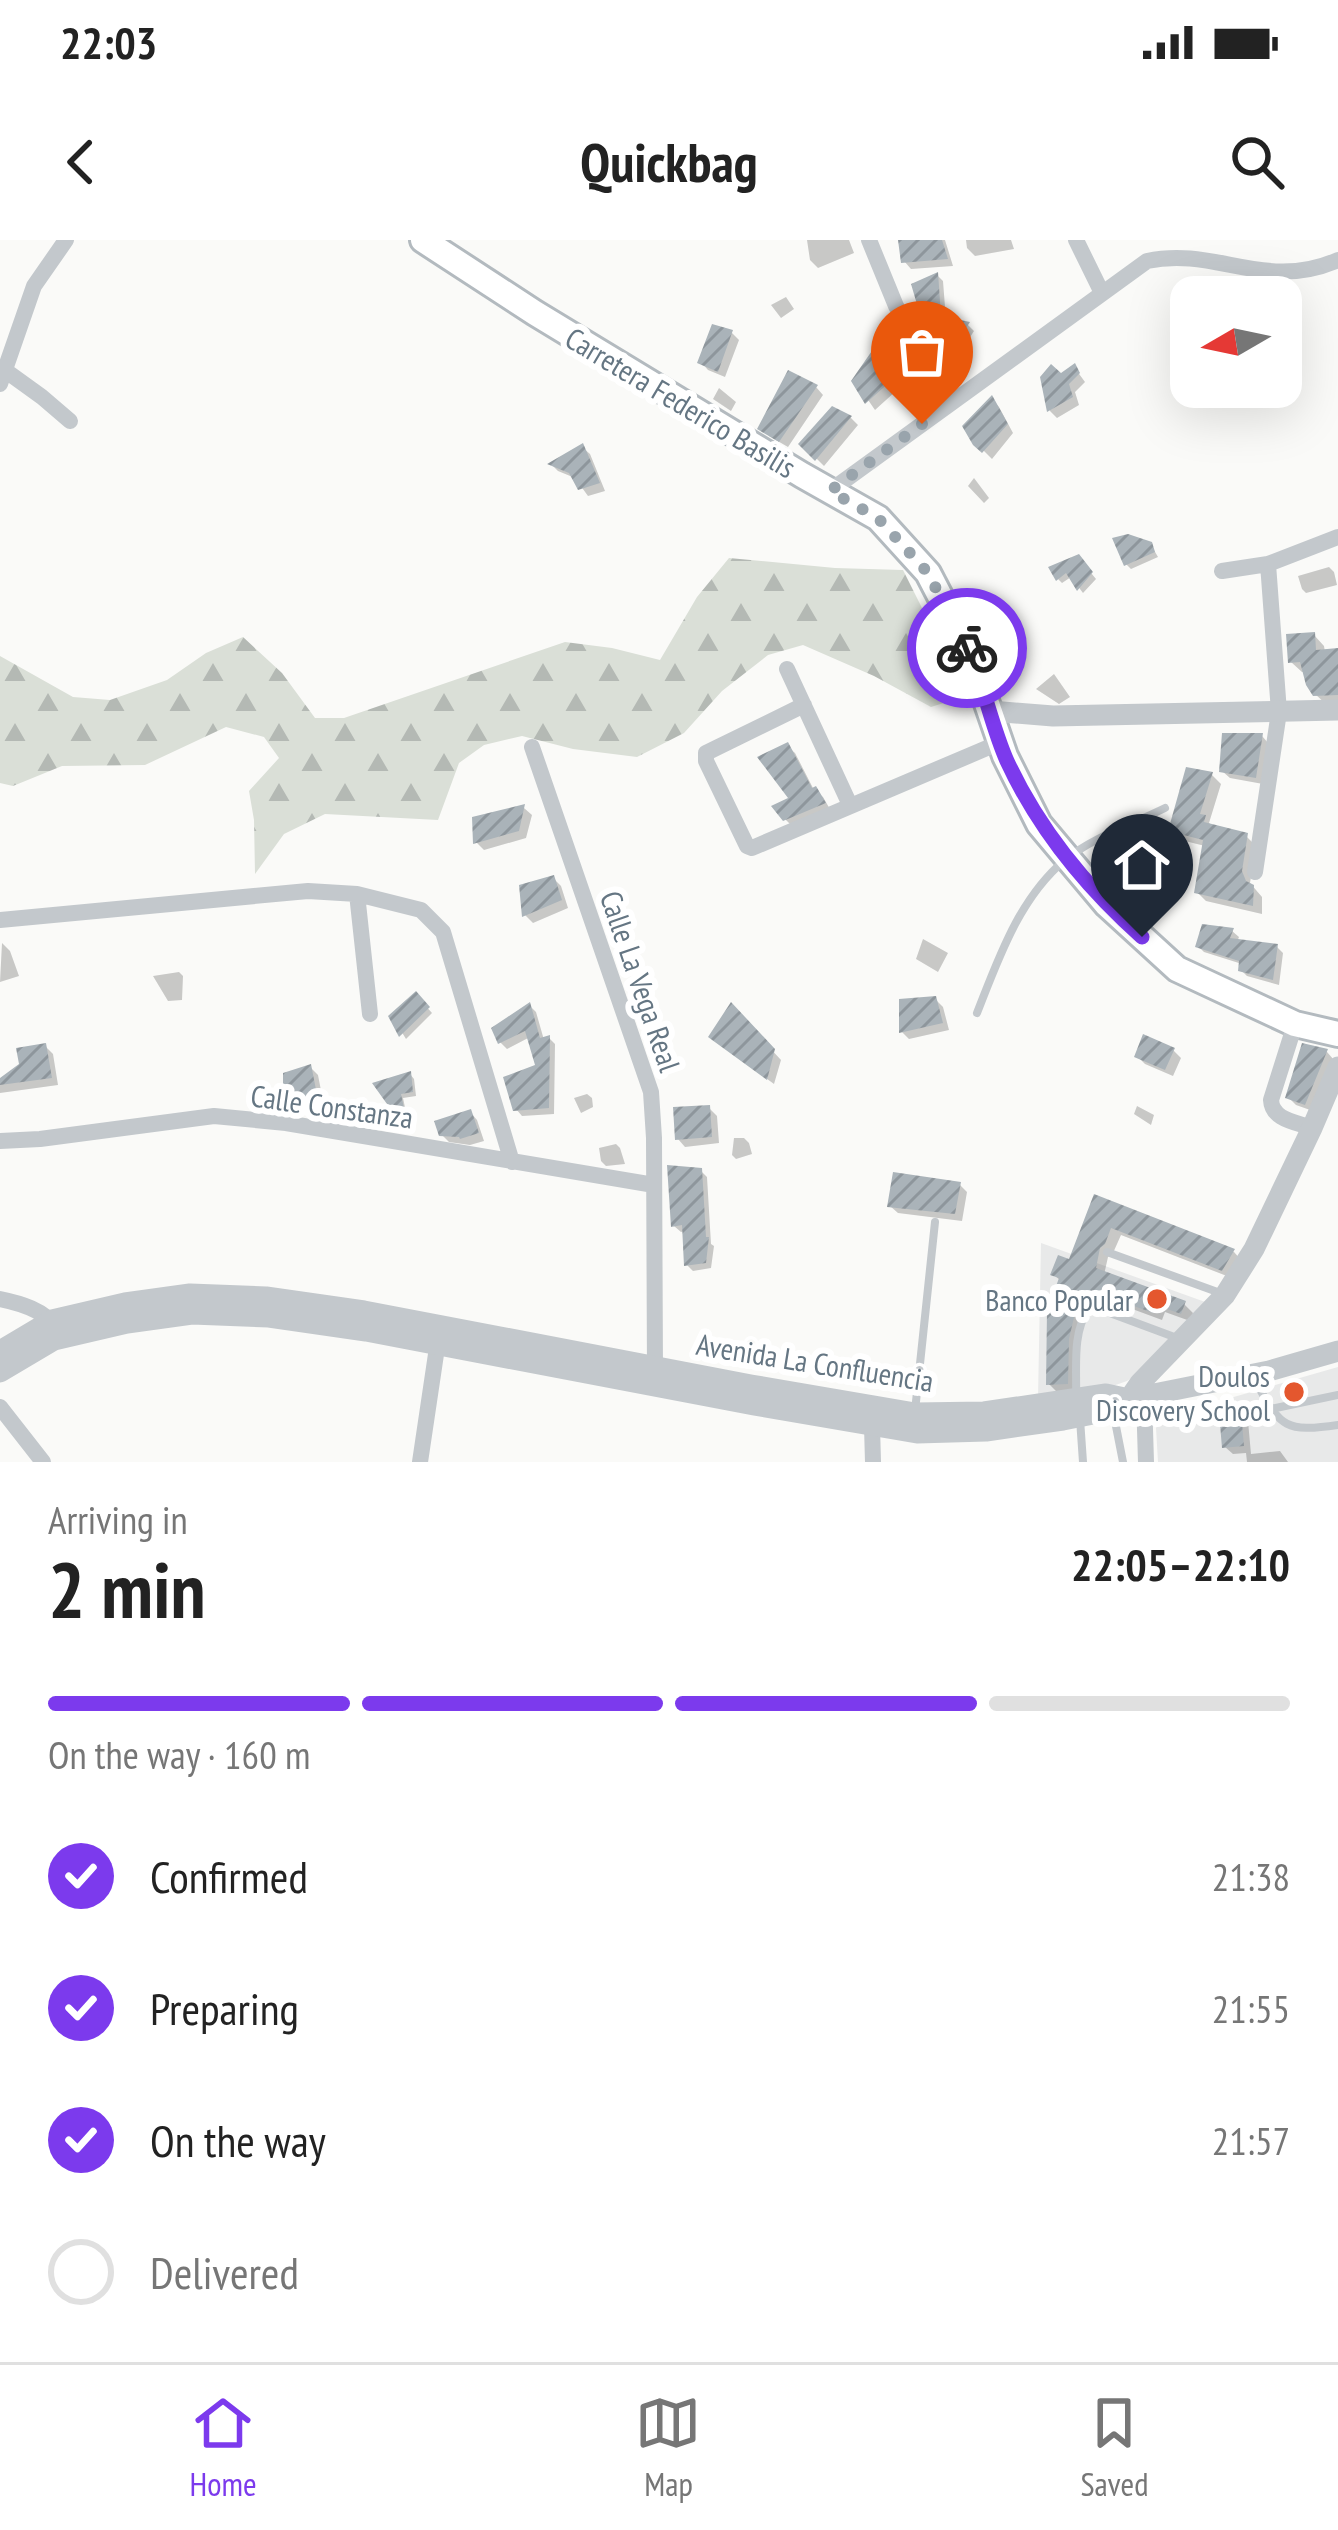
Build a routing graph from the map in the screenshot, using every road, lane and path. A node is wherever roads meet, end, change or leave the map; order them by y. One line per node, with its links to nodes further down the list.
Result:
1 (66, 240): 7 (street)
2 (423, 240): 10 (main road, Carretera Federico Basilis)
3 (869, 240): 8 (street)
4 (1076, 240): 6 (street)
5 (1338, 260): 6 (street)
6 (1102, 293): 8 (street)
7 (3, 378): 9 (street)
8 (952, 402): 10 (street)
9 (70, 421)
10 (830, 491): 17 (main road, Carretera Federico Basilis)
11 (1338, 537): 12 (street)
12 (1268, 564): 13 (street); 18 (street)
13 (1222, 571)
14 (787, 669): 15 (street)
15 (804, 705): 21 (street); 21 (street)
16 (1338, 710): 18 (street)
17 (991, 711): 18 (street); 19 (main road, Carretera Federico Basilis)
18 (1279, 712): 24 (street)
19 (1001, 742): 21 (street); 23 (main road, Carretera Federico Basilis)
20 (532, 746): 35 (street, Calle La Vega Real)
21 (850, 805)
22 (1166, 808): 23 (lane)
23 (1068, 858): 27 (lane); 29 (main road, Carretera Federico Basilis)
24 (1256, 872)
25 (357, 894): 26 (street); 28 (street); 34 (street)
26 (0, 920)
27 (976, 1013)
28 (370, 1014)
29 (1295, 1024): 30 (main road, Carretera Federico Basilis); 32 (street)
30 (1338, 1034)
31 (1338, 1067): 32 (street)
32 (1312, 1128): 38 (street)
33 (0, 1142): 34 (street, Calle Constanza)
34 (512, 1162): 35 (street, Calle Constanza)
35 (654, 1185): 47 (street, Calle La Vega Real)
36 (935, 1222): 53 (lane)
37 (1107, 1252): 38 (lane)
38 (1225, 1294): 42 (street)
39 (0, 1299): 40 (street)
40 (57, 1329): 41 (street, Avenida La Confluencia); 43 (street, Avenida La Confluencia); 45 (street, Avenida La Confluencia)
41 (439, 1336): 47 (street, Avenida La Confluencia); 57 (street)
42 (1180, 1339): 49 (street); 51 (lane)
43 (0, 1351)
44 (1338, 1351): 46 (street, Avenida La Confluencia)
45 (0, 1372)
46 (1251, 1375): 49 (street, Avenida La Confluencia); 52 (lane)
47 (656, 1376): 53 (street, Avenida La Confluencia); 55 (street, Avenida La Confluencia)
48 (1338, 1395): 52 (lane)
49 (1129, 1402): 51 (street, Avenida La Confluencia); 60 (lane); 61 (street)
50 (0, 1407): 56 (street)
51 (1078, 1408): 53 (street, Avenida La Confluencia); 59 (lane)
52 (1271, 1409): 54 (lane)
53 (916, 1423): 55 (street, Avenida La Confluencia)
54 (1338, 1425)
55 (872, 1426): 58 (street)
56 (43, 1462)
57 (420, 1462)
58 (873, 1462)
59 (1083, 1462)
60 (1123, 1462)
61 (1146, 1462)

